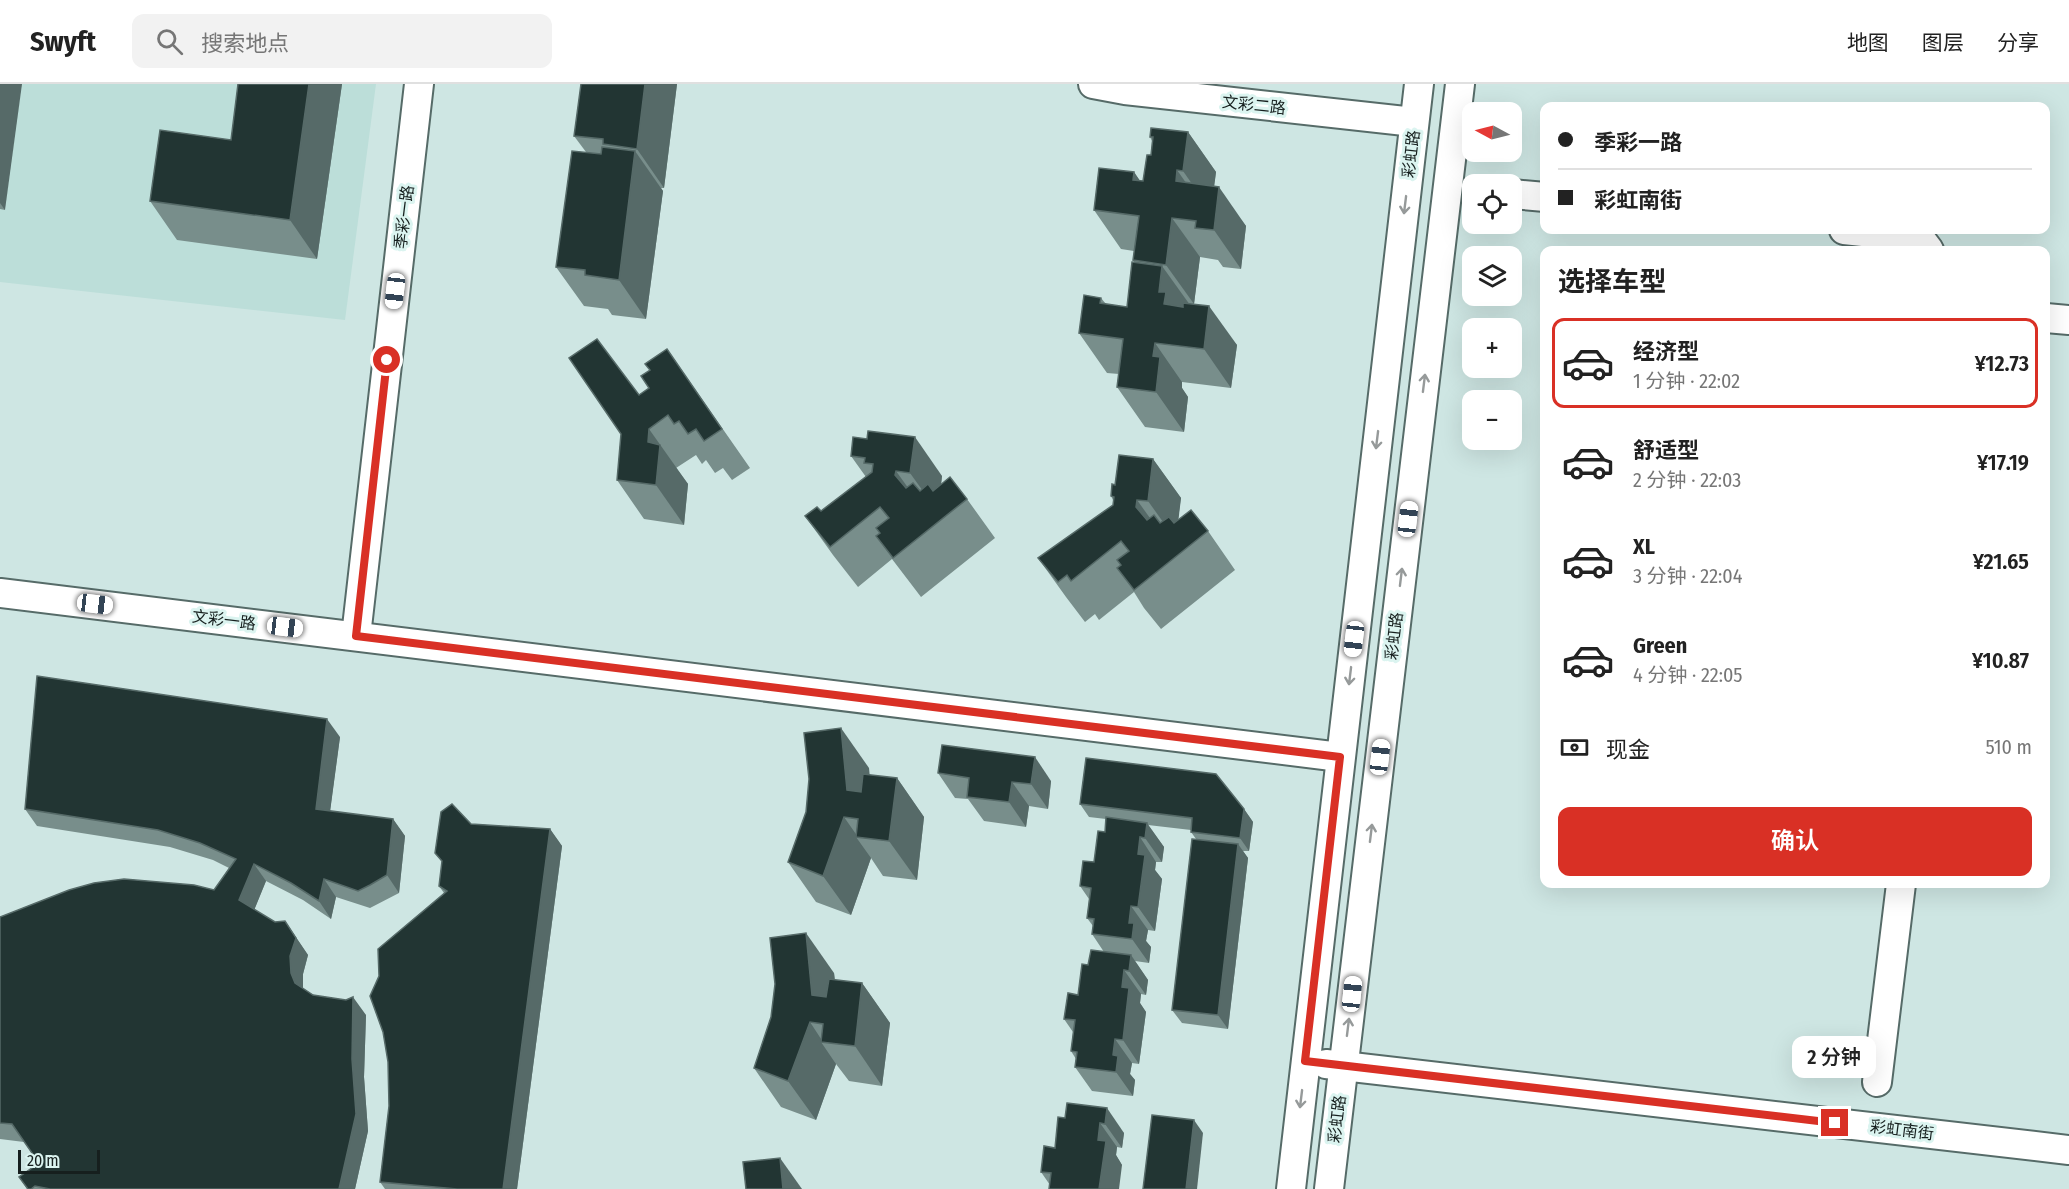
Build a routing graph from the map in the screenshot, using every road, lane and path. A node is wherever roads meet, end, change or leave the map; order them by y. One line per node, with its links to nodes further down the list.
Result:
1 (419, 84): 14 (street, 季彩一路)
2 (1093, 84): 5 (street, 文彩二路)
3 (1419, 84): 5 (street, 彩虹路)
4 (1460, 84): 6 (street, 彩虹路)
5 (1414, 122): 15 (street, 彩虹路, one-way to 15)
6 (1460, 188): 18 (street, 彩虹路, one-way to 6)
7 (1522, 195): 8 (street)
8 (1540, 197)
9 (1882, 234): 10 (street)
10 (1926, 246)
11 (2050, 318): 12 (street)
12 (2069, 320)
13 (0, 593): 14 (street, 文彩一路)
14 (356, 636): 15 (street, 文彩一路)
15 (1340, 757): 17 (street, 彩虹路)
16 (1901, 888): 19 (street)
17 (1305, 1061): 18 (street, 彩虹南街); 21 (street, 彩虹路, one-way to 21)
18 (1344, 1066): 20 (street, 彩虹南街); 22 (street, 彩虹路)
19 (1877, 1082)
20 (2069, 1150)
21 (1291, 1189)
22 (1329, 1189)

